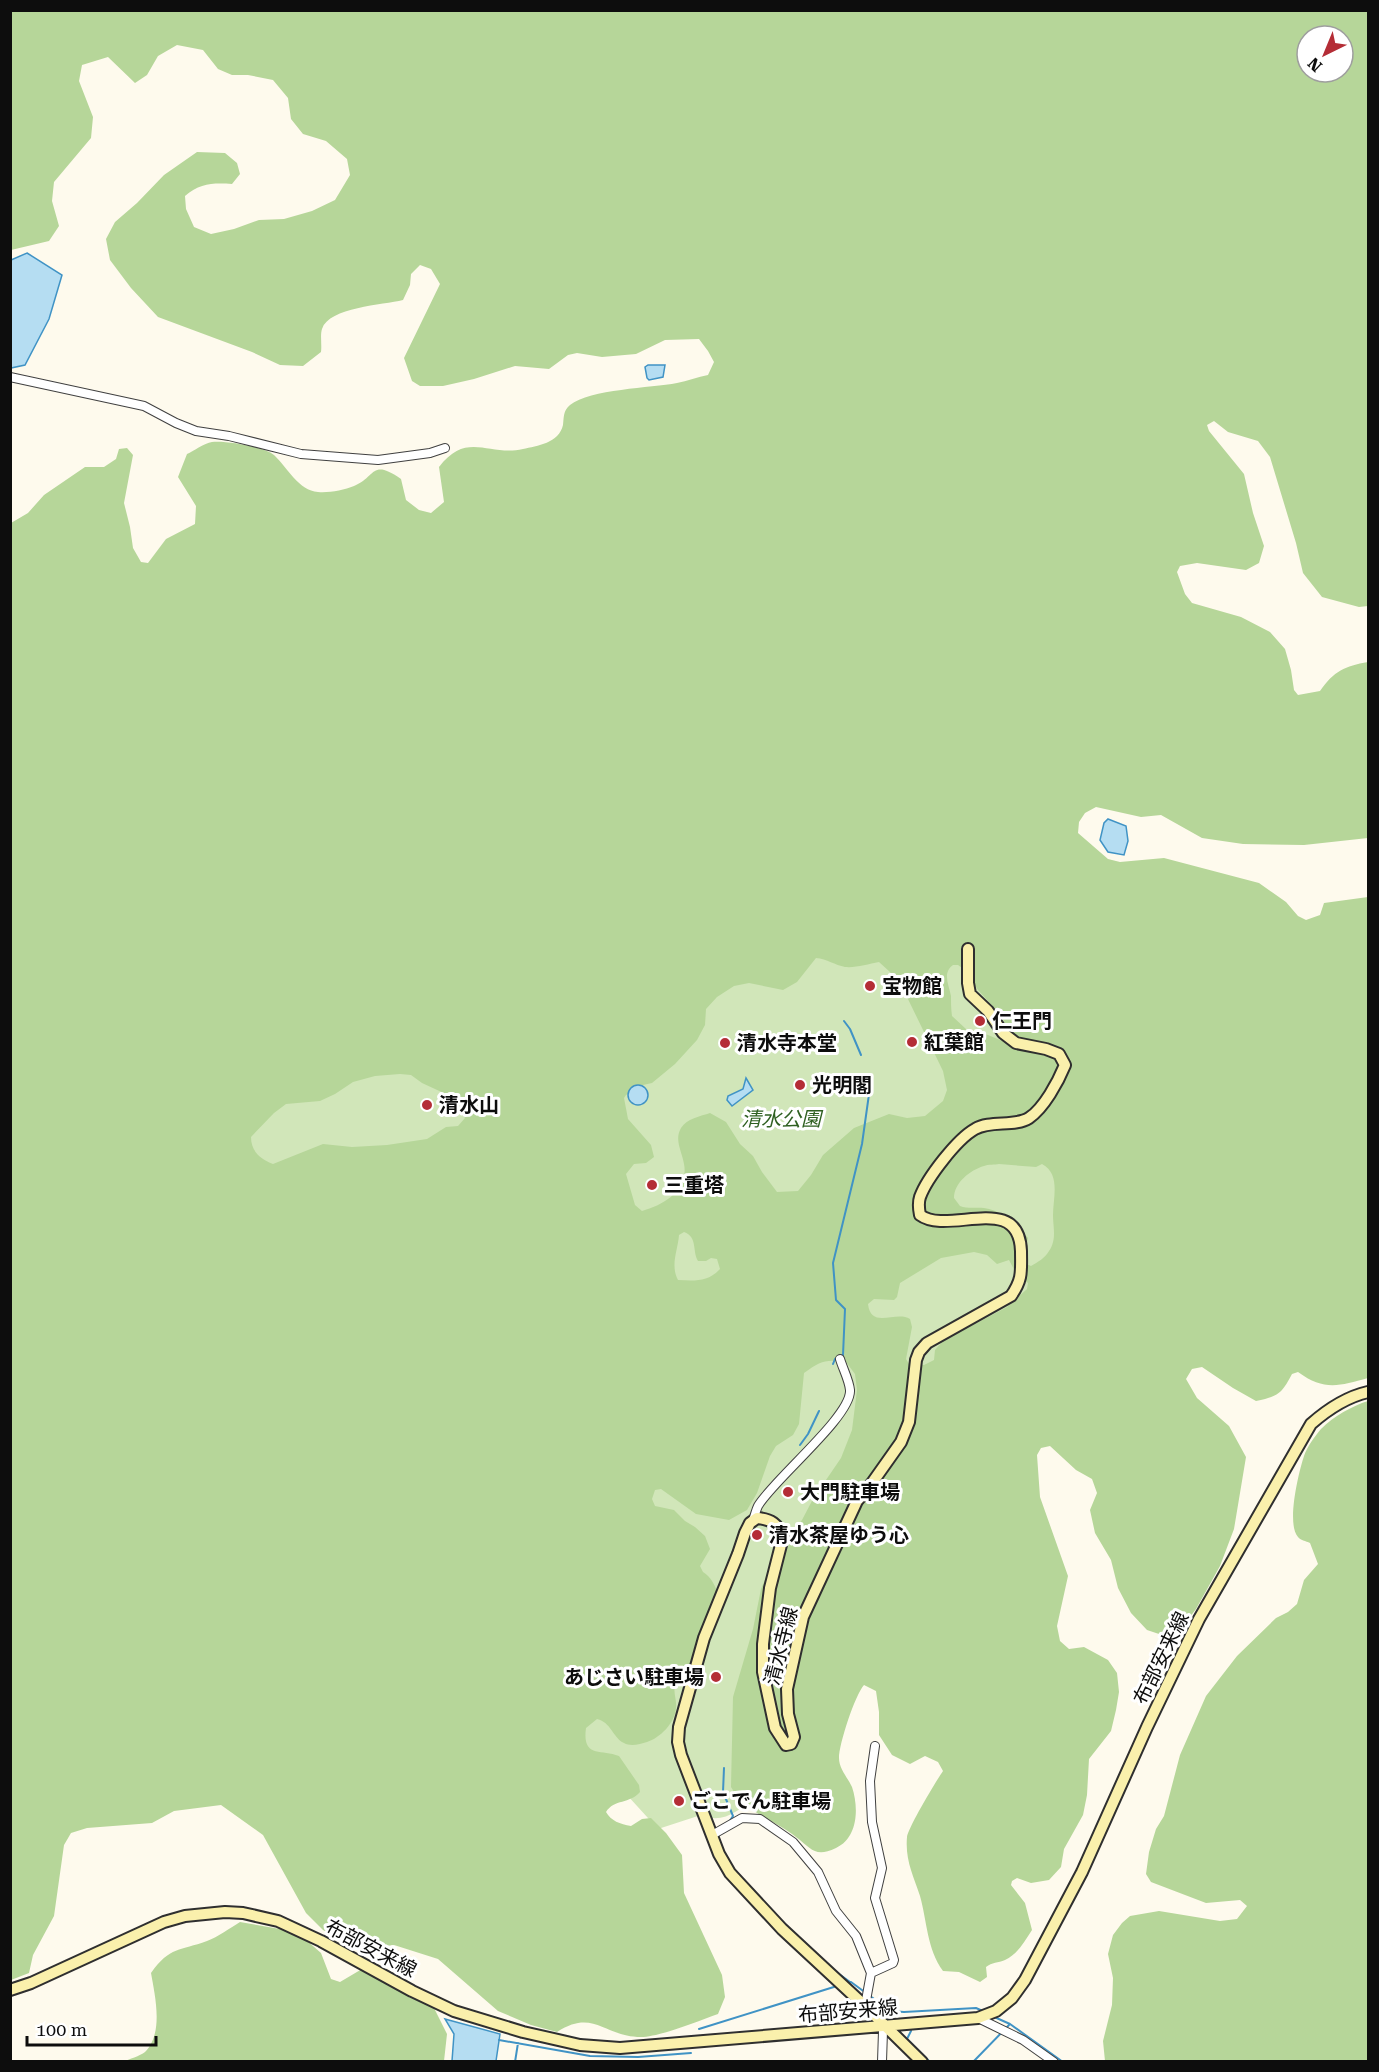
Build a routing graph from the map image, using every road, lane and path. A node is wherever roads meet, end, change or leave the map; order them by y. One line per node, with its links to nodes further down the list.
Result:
1 (10, 377): 2 (street)
2 (445, 448)
3 (968, 949): 6 (main road, 清水寺線)
4 (840, 1359): 6 (street)
5 (1368, 1392): 12 (main road, 布部安来線)
6 (753, 1520): 8 (main road)
7 (875, 1746): 9 (street)
8 (712, 1835): 9 (street); 11 (main road)
9 (871, 1973): 11 (street)
10 (10, 1990): 13 (main road, 布部安来線)
11 (865, 2006): 13 (main road)
12 (978, 2018): 13 (main road, 布部安来線); 16 (street)
13 (885, 2026): 14 (street); 15 (main road)
14 (882, 2061)
15 (922, 2061)
16 (1054, 2061)

